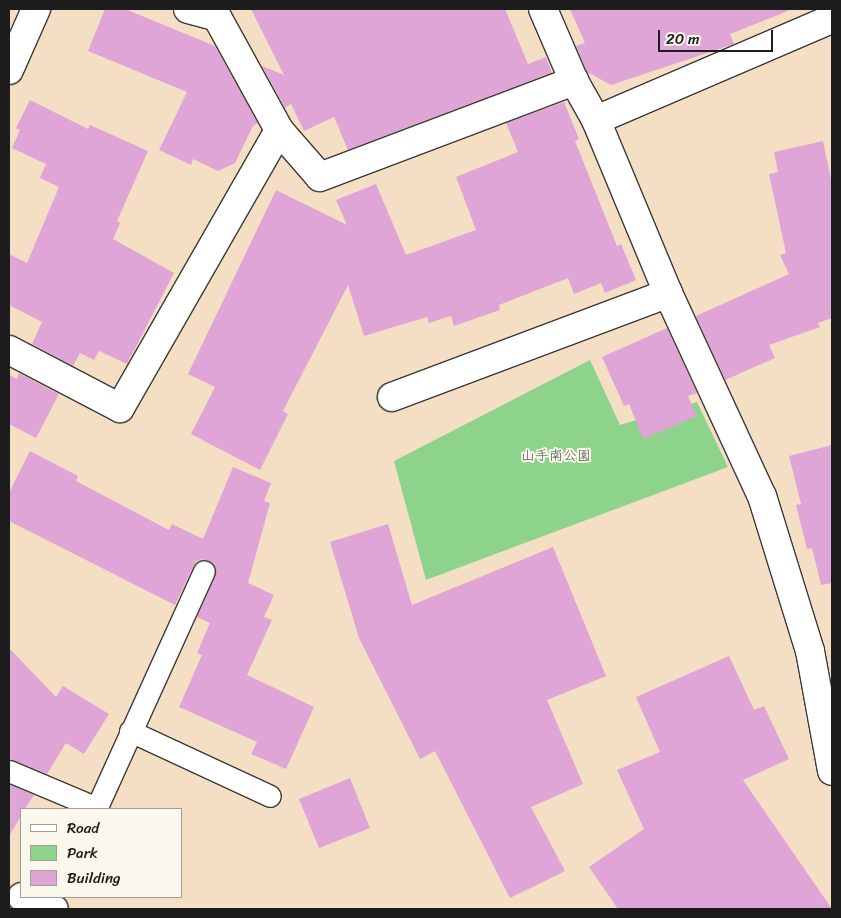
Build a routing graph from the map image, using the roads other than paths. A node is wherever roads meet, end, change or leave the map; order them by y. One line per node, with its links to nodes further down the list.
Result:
1 (36, 9): 5 (street)
2 (188, 9): 8 (street)
3 (543, 9): 6 (street)
4 (815, 19): 7 (street)
5 (9, 70)
6 (574, 81): 7 (street); 8 (street)
7 (596, 120): 9 (street)
8 (279, 130): 10 (street)
9 (668, 293): 11 (street); 15 (street)
10 (9, 350)
11 (392, 397)
12 (204, 571): 13 (lane)
13 (130, 731): 16 (lane); 18 (lane)
14 (9, 771): 17 (lane)
15 (832, 771)
16 (270, 796)
17 (95, 808)
18 (97, 808)

